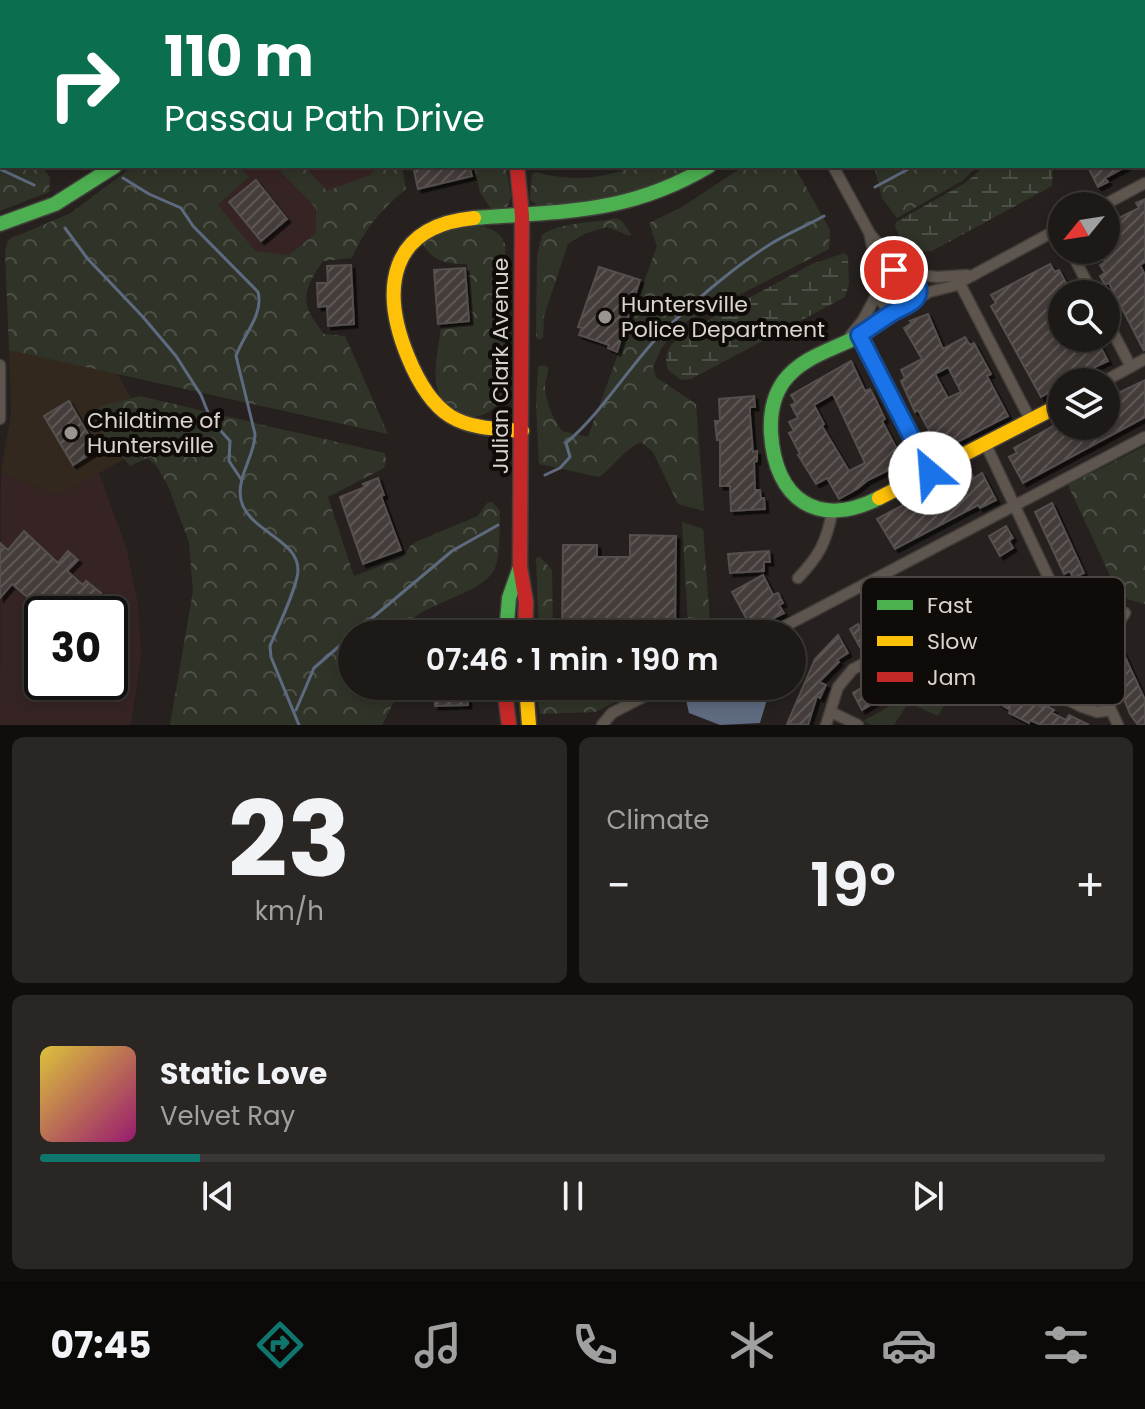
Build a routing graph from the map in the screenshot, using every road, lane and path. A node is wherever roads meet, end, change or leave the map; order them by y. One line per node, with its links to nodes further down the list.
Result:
1 (112, 168): 8 (street)
2 (517, 168): 7 (street, Julian Clark Avenue)
3 (705, 168): 7 (street)
4 (834, 168): 9 (street)
5 (1145, 183): 6 (street)
6 (1120, 196)
7 (522, 216): 27 (street, Julian Clark Avenue); 27 (street)
8 (0, 224)
9 (870, 234): 11 (street); 14 (street)
10 (1048, 236): 12 (street)
11 (906, 272): 12 (street); 14 (street); 15 (street)
12 (973, 274): 13 (street)
13 (959, 282): 15 (street); 26 (street)
14 (879, 286): 16 (street); 18 (street)
15 (915, 300): 16 (street)
16 (897, 309): 17 (street)
17 (859, 335): 18 (street); 30 (street)
18 (841, 343): 32 (street)
19 (1120, 346): 22 (street)
20 (1145, 359): 22 (street)
21 (0, 365): 25 (street)
22 (1131, 367): 23 (street)
23 (1120, 373)
24 (1048, 412): 26 (street)
25 (0, 419)
26 (1031, 421): 29 (street)
27 (522, 431): 33 (street, Julian Clark Avenue)
28 (1145, 437): 31 (street)
29 (986, 445): 30 (street); 31 (street)
30 (930, 473): 32 (street)
31 (1013, 507): 34 (street); 35 (street)
32 (832, 513): 36 (street)
33 (520, 567): 38 (street, Julian Clark Avenue); 39 (street, Julian Clark Avenue)
34 (879, 577)
35 (1047, 577)
36 (798, 578)
37 (861, 586): 40 (street)
38 (507, 620)
39 (525, 620)
40 (797, 620)
41 (861, 665): 48 (street)
42 (506, 700): 49 (street)
43 (527, 700): 50 (street)
44 (637, 700): 51 (street)
45 (1082, 705): 47 (street)
46 (1109, 705): 47 (street)
47 (1111, 710): 54 (street)
48 (831, 712): 52 (street); 53 (street)
49 (509, 725)
50 (529, 725)
51 (602, 725)
52 (826, 725)
53 (858, 725)
54 (1118, 725)

